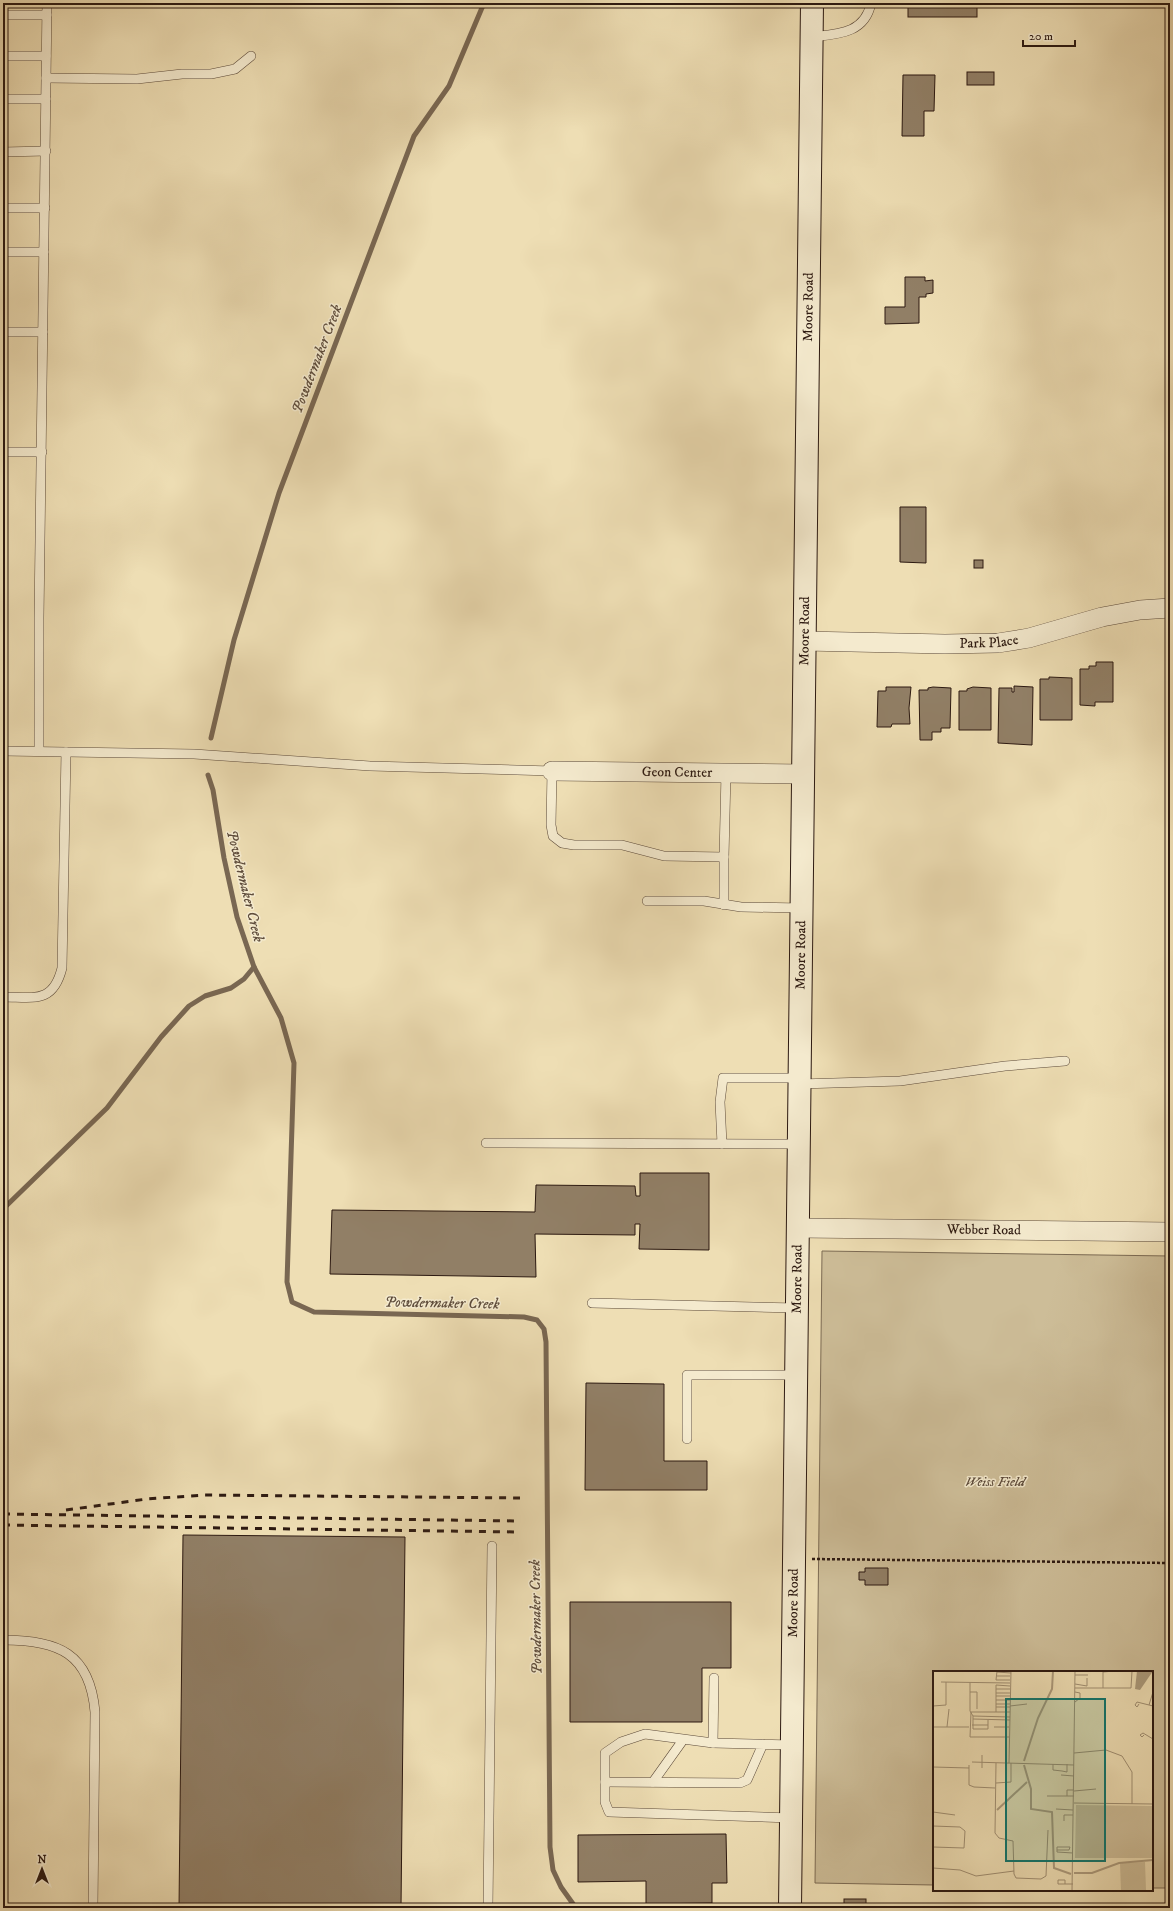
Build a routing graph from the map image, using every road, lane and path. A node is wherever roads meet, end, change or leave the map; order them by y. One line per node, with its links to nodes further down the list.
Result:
1 (47, 3): 5 (lane)
2 (812, 3): 6 (street, Moore Road)
3 (871, 3): 6 (lane)
4 (3, 15): 5 (lane)
5 (47, 15): 8 (lane)
6 (811, 37): 24 (street, Moore Road)
7 (3, 56): 8 (lane)
8 (46, 56): 10 (lane)
9 (252, 56): 10 (lane)
10 (46, 78): 12 (lane)
11 (3, 99): 12 (lane)
12 (46, 99): 13 (lane)
13 (46, 151): 14 (lane); 16 (lane)
14 (3, 152)
15 (3, 208): 16 (lane)
16 (45, 208): 18 (lane)
17 (3, 252): 18 (lane)
18 (44, 252): 20 (lane)
19 (3, 332): 20 (lane)
20 (43, 332): 22 (lane)
21 (3, 452): 22 (lane)
22 (42, 452): 26 (lane)
23 (1170, 608): 24 (street, Park Place)
24 (804, 641): 30 (street, Moore Road)
25 (3, 751): 26 (lane)
26 (39, 751): 27 (lane)
27 (66, 752): 28 (lane); 35 (lane)
28 (552, 771): 29 (street, Geon Center); 31 (lane)
29 (726, 773): 30 (street, Geon Center); 31 (lane)
30 (802, 774): 34 (street, Moore Road)
31 (724, 856): 33 (lane)
32 (647, 901): 33 (lane)
33 (724, 905): 34 (lane)
34 (801, 908): 37 (street, Moore Road)
35 (3, 997)
36 (1065, 1061): 37 (lane)
37 (800, 1081): 39 (lane); 40 (street, Moore Road)
38 (486, 1143): 39 (lane)
39 (722, 1144): 40 (lane)
40 (799, 1144): 41 (street, Moore Road)
41 (798, 1228): 42 (street, Webber Road); 44 (street, Moore Road)
42 (1170, 1232)
43 (592, 1303): 44 (lane)
44 (797, 1308): 45 (street, Moore Road)
45 (796, 1375): 46 (lane); 48 (street, Moore Road)
46 (687, 1439)
47 (492, 1546): 60 (lane)
48 (794, 1558): 49 (path); 55 (street, Moore Road)
49 (1170, 1563)
50 (3, 1640): 59 (lane)
51 (714, 1678): 53 (lane)
52 (683, 1740): 53 (lane); 56 (lane); 57 (lane)
53 (713, 1743): 54 (lane)
54 (763, 1744): 55 (lane); 57 (lane)
55 (792, 1745): 58 (street, Moore Road)
56 (605, 1782): 57 (lane); 58 (lane)
57 (653, 1782)
58 (791, 1818): 61 (street, Moore Road)
59 (93, 1908)
60 (488, 1908)
61 (790, 1908)

